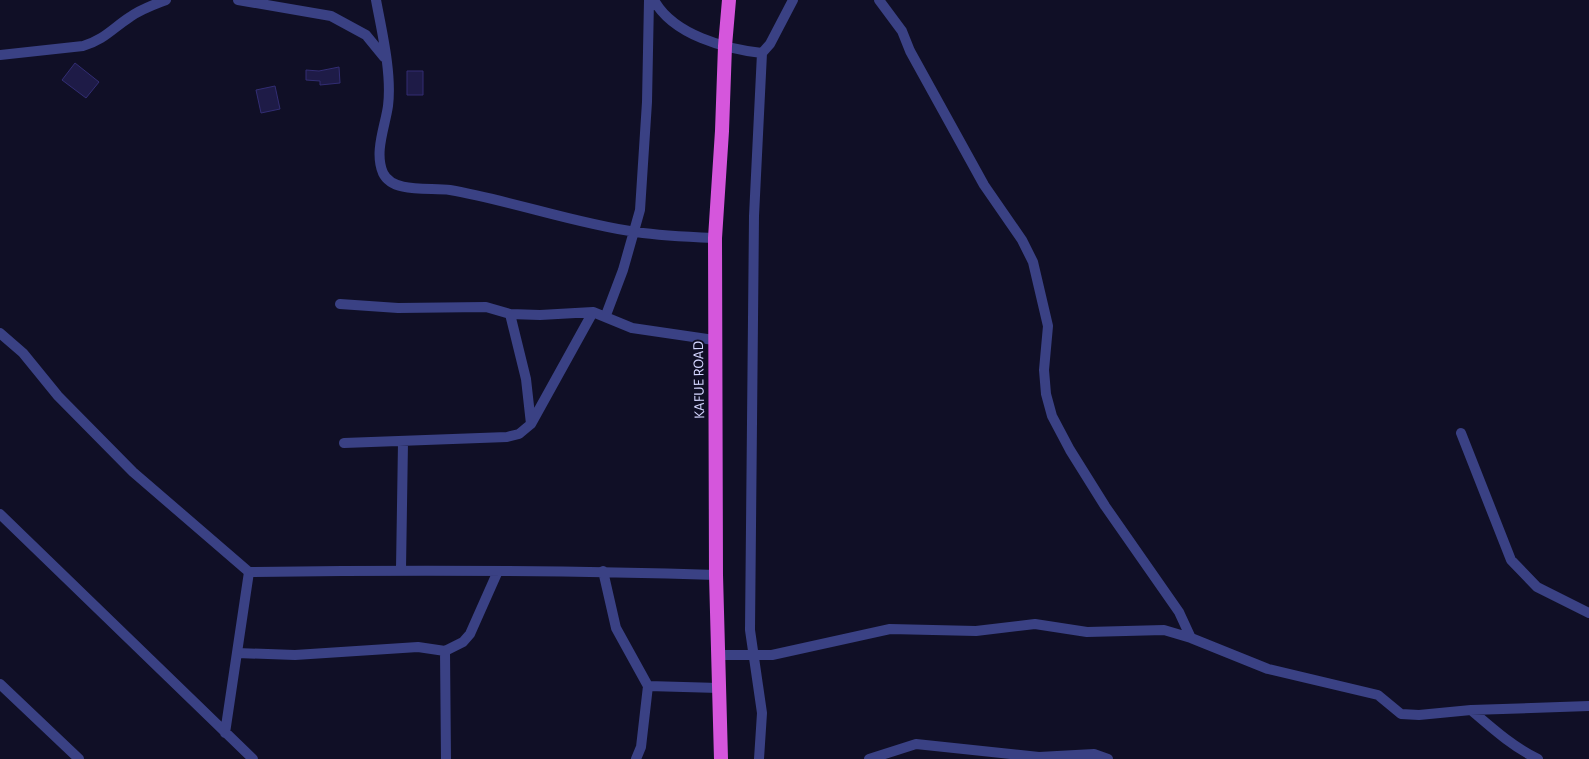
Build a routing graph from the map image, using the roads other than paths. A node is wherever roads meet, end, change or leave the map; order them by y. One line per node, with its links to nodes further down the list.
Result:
1 (166, 0): 11 (street)
2 (238, 0): 12 (street)
3 (376, 0): 12 (street)
4 (649, 0): 13 (street)
5 (654, 0): 9 (street)
6 (729, 0): 9 (highway, KAFUE ROAD)
7 (793, 0): 10 (street)
8 (879, 0): 32 (street)
9 (724, 46): 10 (street); 14 (highway, KAFUE ROAD)
10 (762, 52): 36 (street)
11 (0, 55)
12 (385, 57): 13 (street)
13 (634, 232): 14 (street); 18 (street)
14 (715, 238): 20 (highway, KAFUE ROAD)
15 (340, 304): 17 (street)
16 (592, 312): 17 (street); 18 (street); 21 (street)
17 (510, 314): 21 (street)
18 (606, 315): 20 (street)
19 (0, 332): 29 (street)
20 (714, 340): 30 (highway, KAFUE ROAD)
21 (531, 424): 23 (street)
22 (1461, 433): 31 (street)
23 (403, 442): 24 (street); 26 (street)
24 (344, 443)
25 (0, 514): 42 (street)
26 (401, 569): 27 (street); 29 (street)
27 (498, 571): 28 (street); 33 (street)
28 (603, 571): 30 (street); 38 (street)
29 (249, 572): 34 (street)
30 (716, 575): 35 (highway, KAFUE ROAD)
31 (1589, 613)
32 (1191, 638): 36 (street); 41 (street)
33 (445, 651): 34 (street); 45 (street)
34 (237, 653): 42 (street)
35 (720, 655): 36 (street); 39 (highway, KAFUE ROAD)
36 (753, 656): 48 (street)
37 (0, 684): 43 (street)
38 (648, 686): 39 (street); 46 (street)
39 (720, 688): 47 (highway, KAFUE ROAD)
40 (1589, 706): 41 (street)
41 (1471, 710): 51 (street)
42 (225, 733): 44 (street)
43 (79, 759)
44 (253, 759)
45 (446, 759)
46 (636, 759)
47 (721, 759)
48 (759, 759)
49 (869, 759): 50 (street)
50 (1108, 759)
51 (1538, 759)

